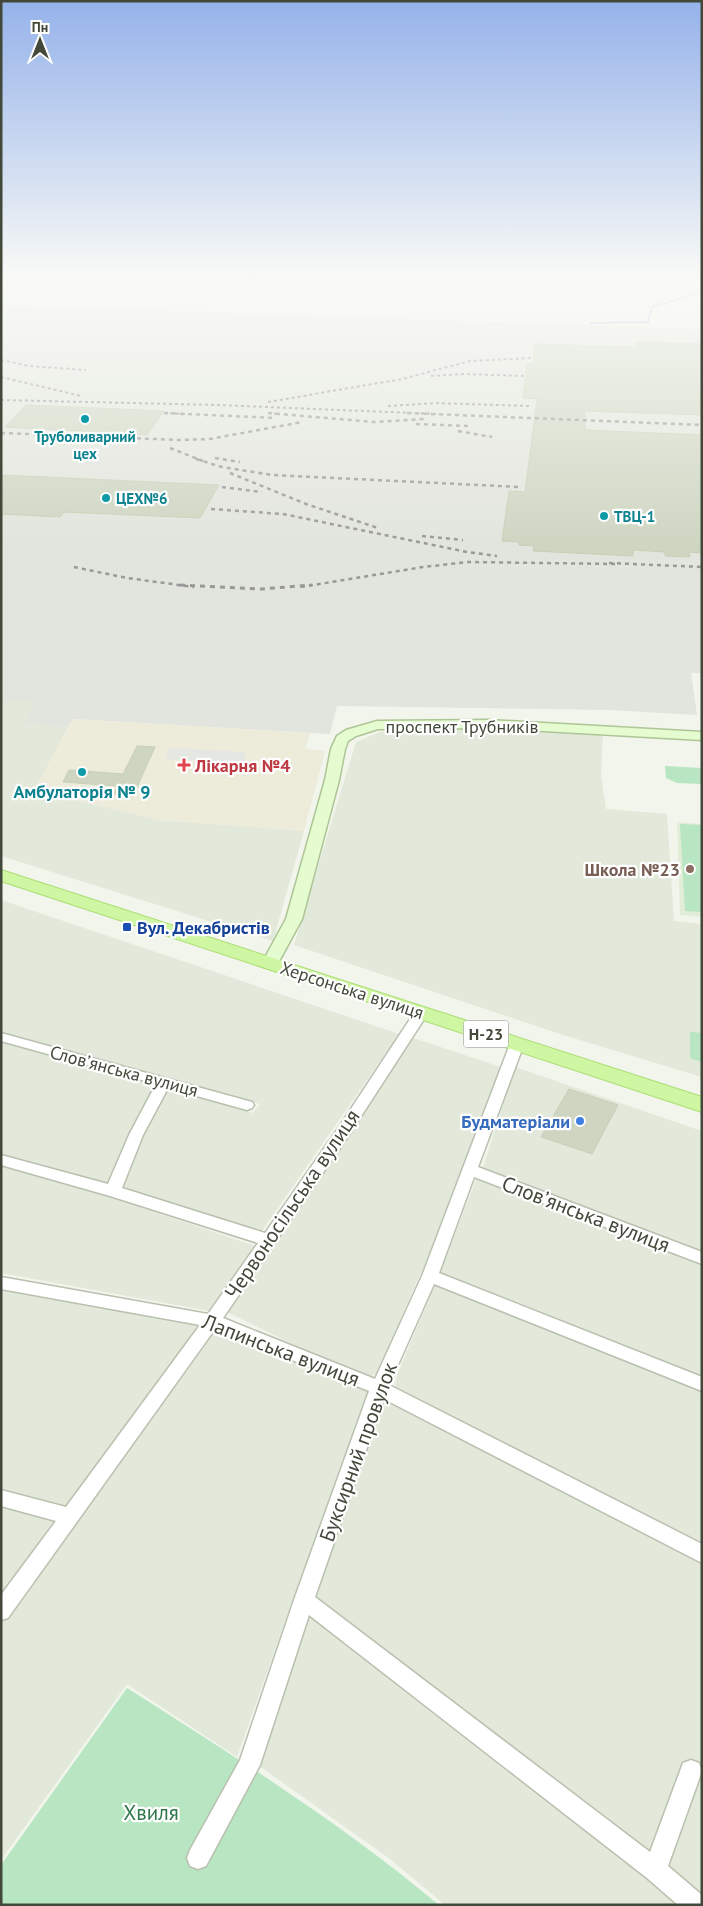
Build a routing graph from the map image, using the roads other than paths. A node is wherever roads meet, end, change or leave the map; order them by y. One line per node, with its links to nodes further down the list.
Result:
1 (702, 736): 3 (main road, проспект Трубників)
2 (1, 875): 3 (main road, Херсонська вулиця / Н-23)
3 (270, 963): 4 (main road, Херсонська вулиця / Н-23)
4 (421, 1013): 6 (main road, Херсонська вулиця / Н-23); 13 (street, Червоносільська вулиця)
5 (1, 1037): 7 (street, Словʼянська вулиця)
6 (517, 1044): 9 (main road, Херсонська вулиця / Н-23); 11 (street, Буксирний провулок)
7 (164, 1082): 8 (street, Словʼянська вулиця); 12 (street)
8 (247, 1105)
9 (702, 1105)
10 (1, 1160): 12 (street)
11 (470, 1170): 14 (street, Словʼянська вулиця); 15 (street, Буксирний провулок)
12 (113, 1191): 13 (street)
13 (267, 1240): 17 (street, Червоносільська вулиця)
14 (702, 1258)
15 (430, 1276): 18 (street); 19 (street, Буксирний провулок)
16 (1, 1282): 17 (street, Лапинська вулиця)
17 (212, 1321): 19 (street, Лапинська вулиця); 21 (street, Червоносільська вулиця)
18 (702, 1384)
19 (379, 1388): 22 (street, Лапинська вулиця); 23 (street, Буксирний провулок)
20 (1, 1498): 21 (street)
21 (71, 1517): 24 (street, Червоносільська вулиця)
22 (702, 1554)
23 (304, 1600): 26 (street, Буксирний провулок); 27 (street)
24 (1, 1611)
25 (691, 1771): 27 (street)
26 (198, 1858)
27 (655, 1870): 28 (street)
28 (696, 1905)

